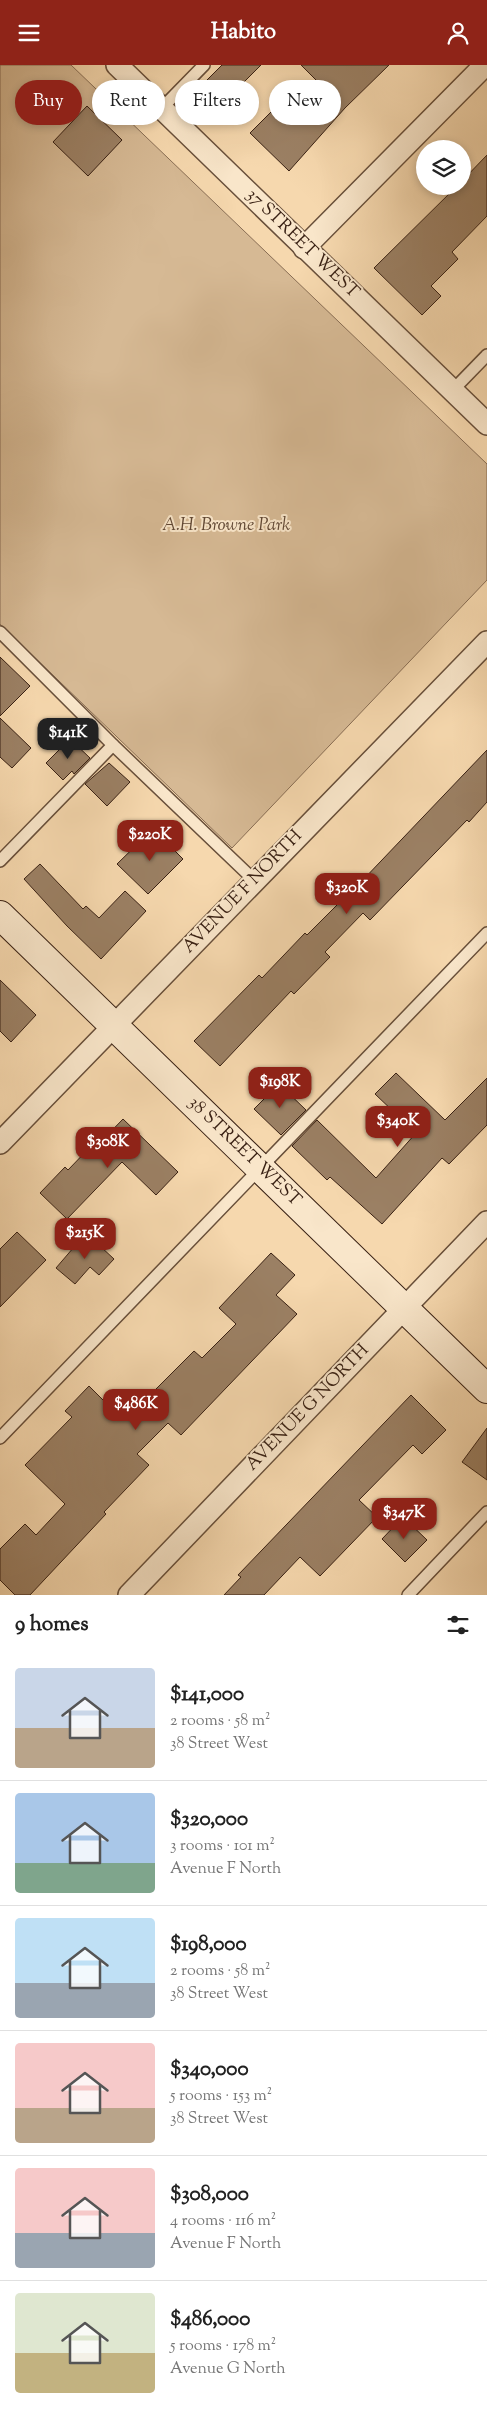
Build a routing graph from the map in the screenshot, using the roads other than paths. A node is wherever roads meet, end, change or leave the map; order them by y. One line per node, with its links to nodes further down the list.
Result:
1 (117, 65): 4 (street, 37 STREET WEST)
2 (204, 65): 5 (lane)
3 (486, 65): 7 (street)
4 (133, 80)
5 (165, 104)
6 (165, 110): 7 (street, 37 STREET WEST)
7 (304, 247): 9 (street, 37 STREET WEST)
8 (487, 355): 9 (lane)
9 (453, 391): 10 (street, 37 STREET WEST)
10 (487, 423)
11 (0, 632): 13 (lane)
12 (487, 642): 15 (street, AVENUE F NORTH)
13 (113, 745): 14 (lane); 15 (lane)
14 (0, 861)
15 (254, 880): 18 (street, AVENUE F NORTH)
16 (0, 915): 18 (street, 38 STREET WEST)
17 (487, 933): 20 (lane)
18 (113, 1025): 19 (street, AVENUE F NORTH); 20 (street, 38 STREET WEST)
19 (0, 1143)
20 (261, 1169): 22 (street, 38 STREET WEST); 24 (lane)
21 (487, 1222): 22 (street, AVENUE G NORTH)
22 (403, 1308): 23 (street, 38 STREET WEST); 26 (street, AVENUE G NORTH)
23 (487, 1389)
24 (0, 1438)
25 (487, 1512): 27 (lane)
26 (129, 1595)
27 (408, 1595)

